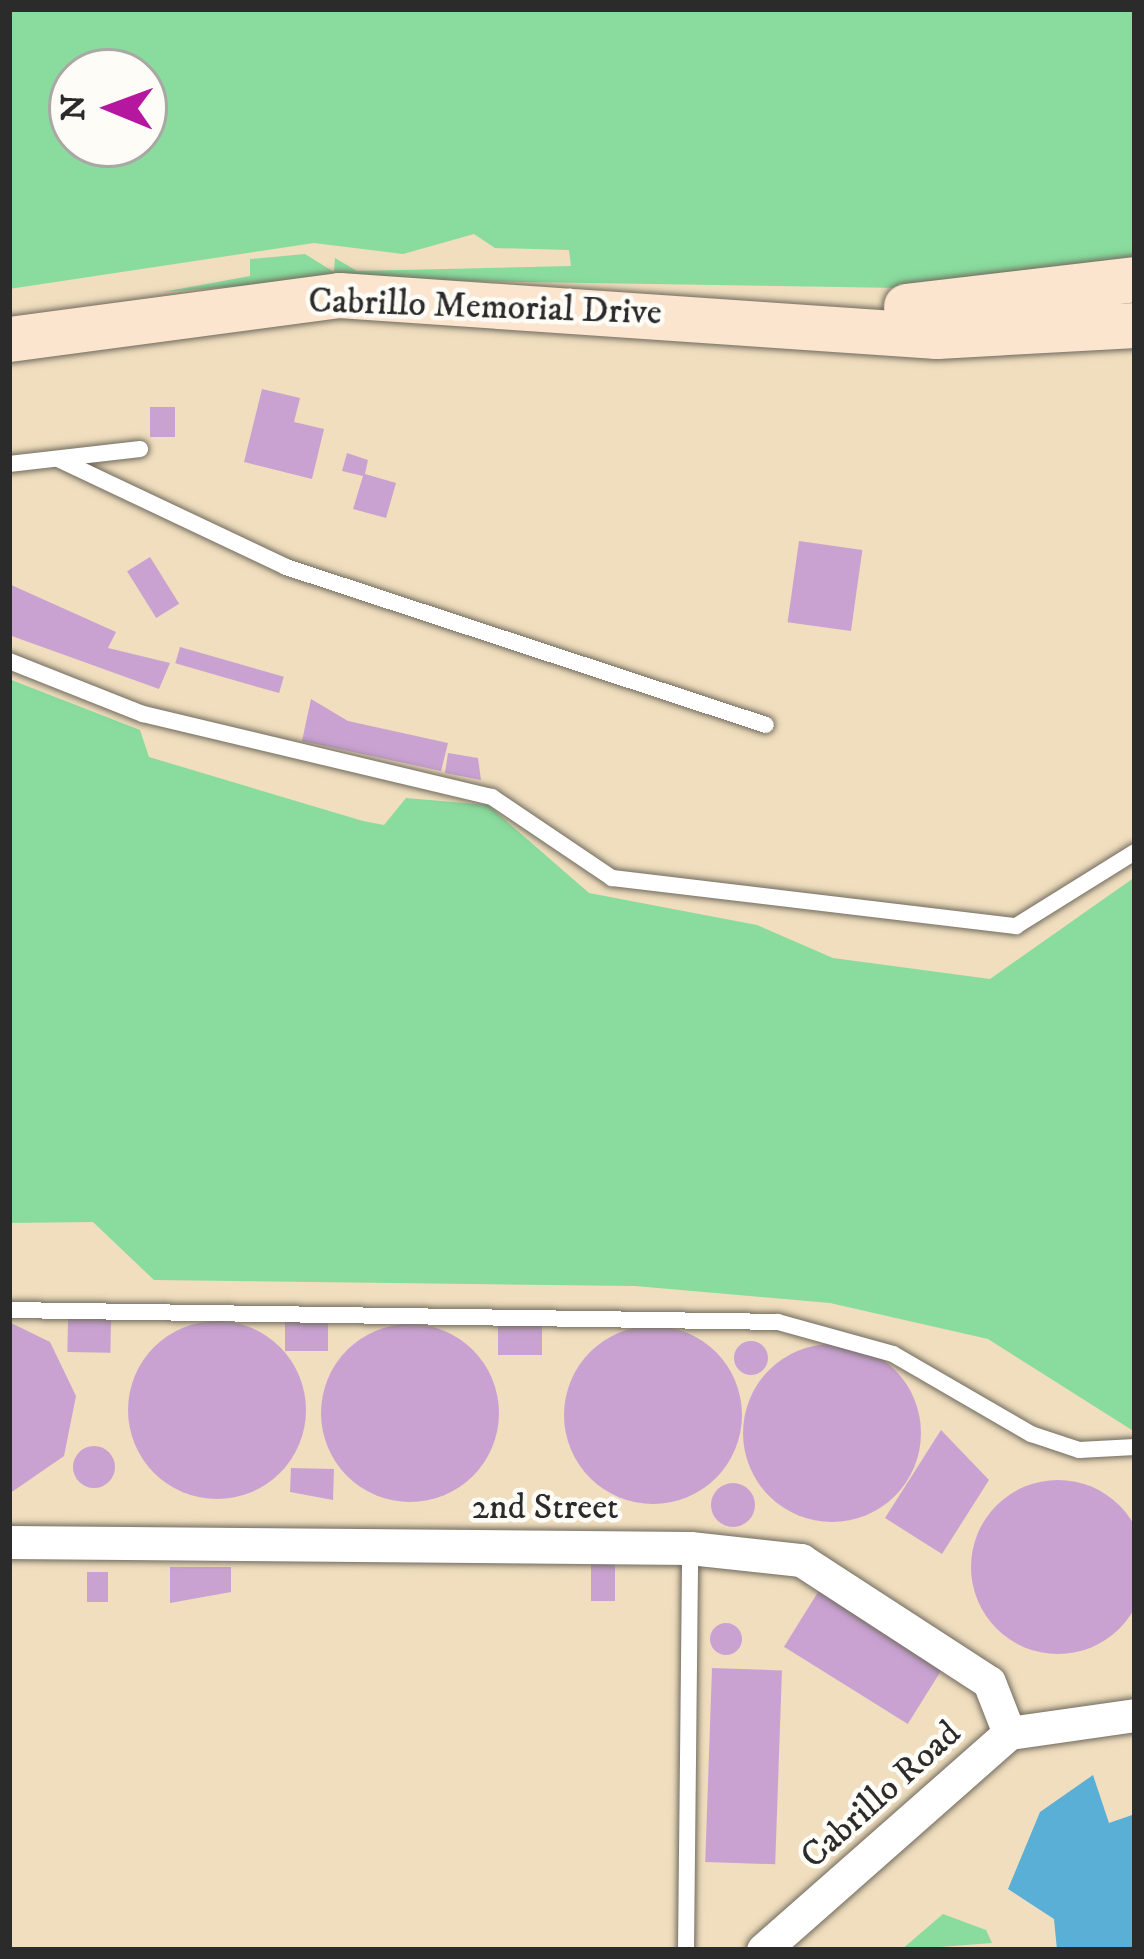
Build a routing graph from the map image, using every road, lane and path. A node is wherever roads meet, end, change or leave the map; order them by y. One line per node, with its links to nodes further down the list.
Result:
1 (1135, 279): 2 (main road, Cabrillo Memorial Drive)
2 (748, 317): 3 (main road, Cabrillo Memorial Drive); 4 (main road, Cabrillo Memorial Drive)
3 (1135, 325)
4 (9, 339)
5 (140, 449): 6 (lane)
6 (58, 459): 7 (lane); 9 (lane)
7 (9, 464)
8 (9, 661): 10 (lane)
9 (766, 725)
10 (1135, 852)
11 (9, 1310): 12 (lane)
12 (1135, 1447)
13 (9, 1542): 14 (street, 2nd Street)
14 (689, 1548): 16 (street, 2nd Street); 17 (lane)
15 (1135, 1715): 16 (street, Cabrillo Road)
16 (1010, 1732): 18 (street, Cabrillo Road)
17 (686, 1950)
18 (763, 1950)

